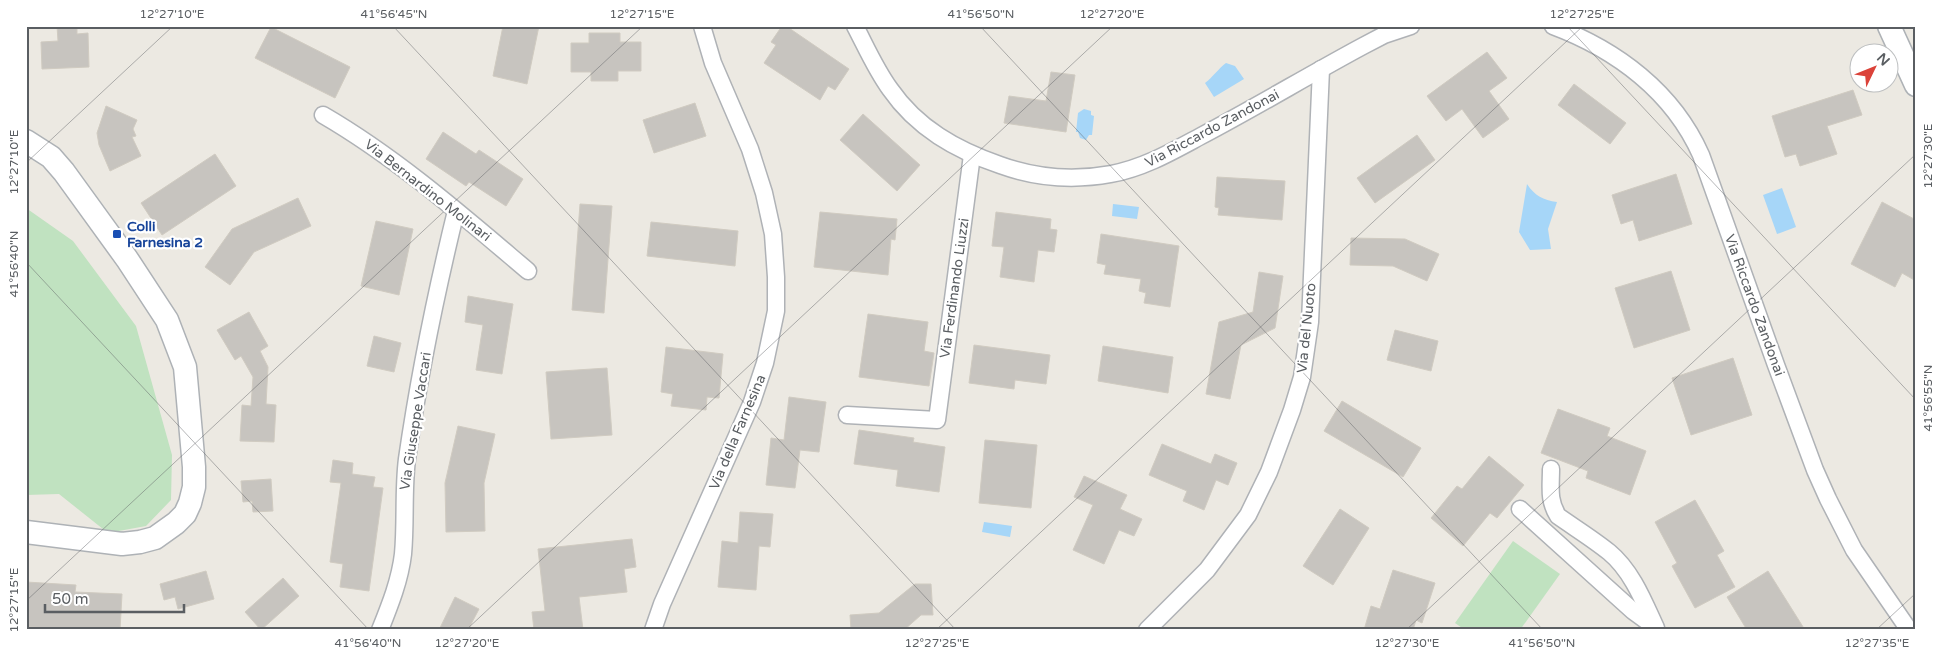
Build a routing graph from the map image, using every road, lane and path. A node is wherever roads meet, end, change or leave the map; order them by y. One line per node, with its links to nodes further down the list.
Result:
1 (702, 26): 19 (street, Via della Farnesina)
2 (855, 26): 10 (street, Via Riccardo Zandonai)
3 (1411, 26): 6 (street, Via Riccardo Zandonai)
4 (1553, 26): 21 (street, Via Riccardo Zandonai)
5 (1889, 26): 7 (street)
6 (1321, 68): 10 (street, Via Riccardo Zandonai); 20 (street, Via del Nuoto)
7 (1916, 85)
8 (323, 115): 11 (street, Via Bernardino Molinari)
9 (26, 141): 16 (street)
10 (972, 155): 13 (street, Via Ferdinando Liuzzi)
11 (456, 211): 12 (street, Via Bernardino Molinari); 18 (street, Via Giuseppe Vaccari)
12 (528, 271)
13 (847, 415)
14 (1551, 469): 17 (street)
15 (1520, 509): 17 (street)
16 (26, 532)
17 (1657, 629)
18 (380, 630)
19 (653, 630)
20 (1147, 630)
21 (1908, 630)

